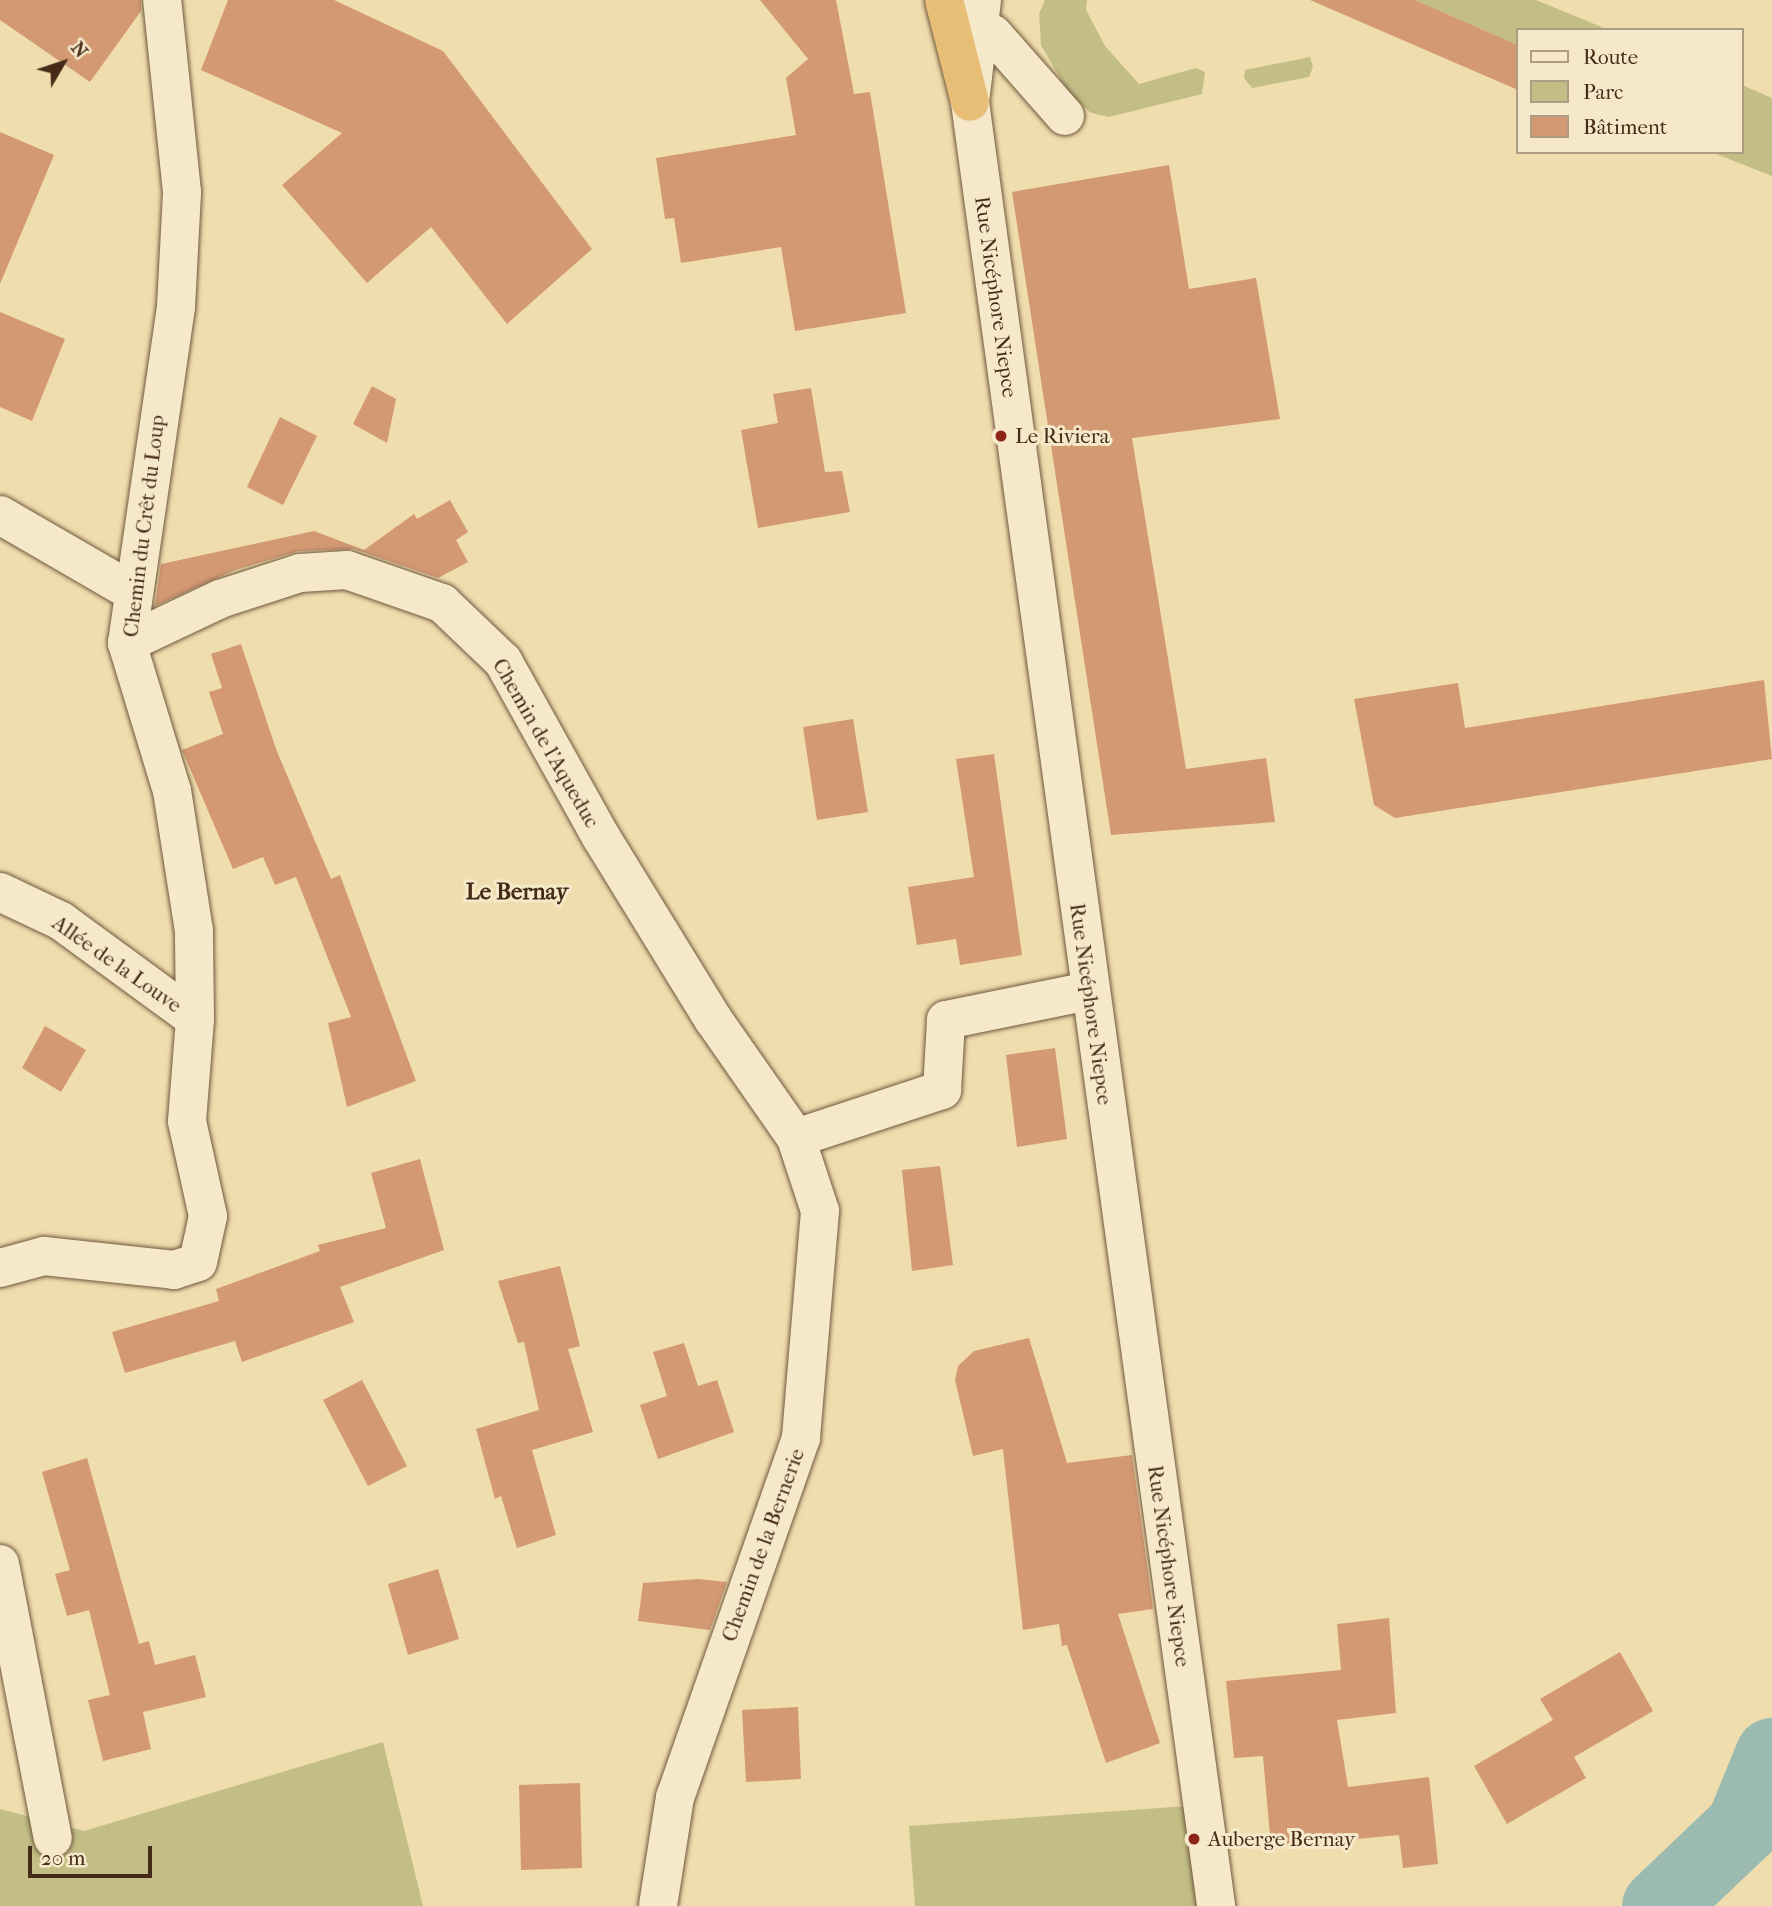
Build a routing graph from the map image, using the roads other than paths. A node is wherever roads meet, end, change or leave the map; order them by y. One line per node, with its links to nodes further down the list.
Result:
1 (162, 0): 7 (street, Chemin du Crêt du Loup)
2 (944, 0): 4 (highway)
3 (1000, 9): 4 (street); 5 (street)
4 (970, 102): 10 (street, Rue Nicéphore Niepce)
5 (1065, 116)
6 (0, 515): 7 (street)
7 (133, 592): 8 (street, Chemin du Crêt du Loup)
8 (127, 643): 11 (street, Chemin du Crêt du Loup); 12 (street, Chemin de l'Aqueduc)
9 (0, 892): 11 (street, Allée de la Louve)
10 (1089, 991): 12 (street); 17 (street, Rue Nicéphore Niepce)
11 (194, 1019): 13 (street, Chemin du Crêt du Loup)
12 (796, 1138): 16 (street, Chemin de la Bernerie)
13 (0, 1268)
14 (0, 1564): 15 (street)
15 (53, 1838)
16 (658, 1906)
17 (1216, 1906)

